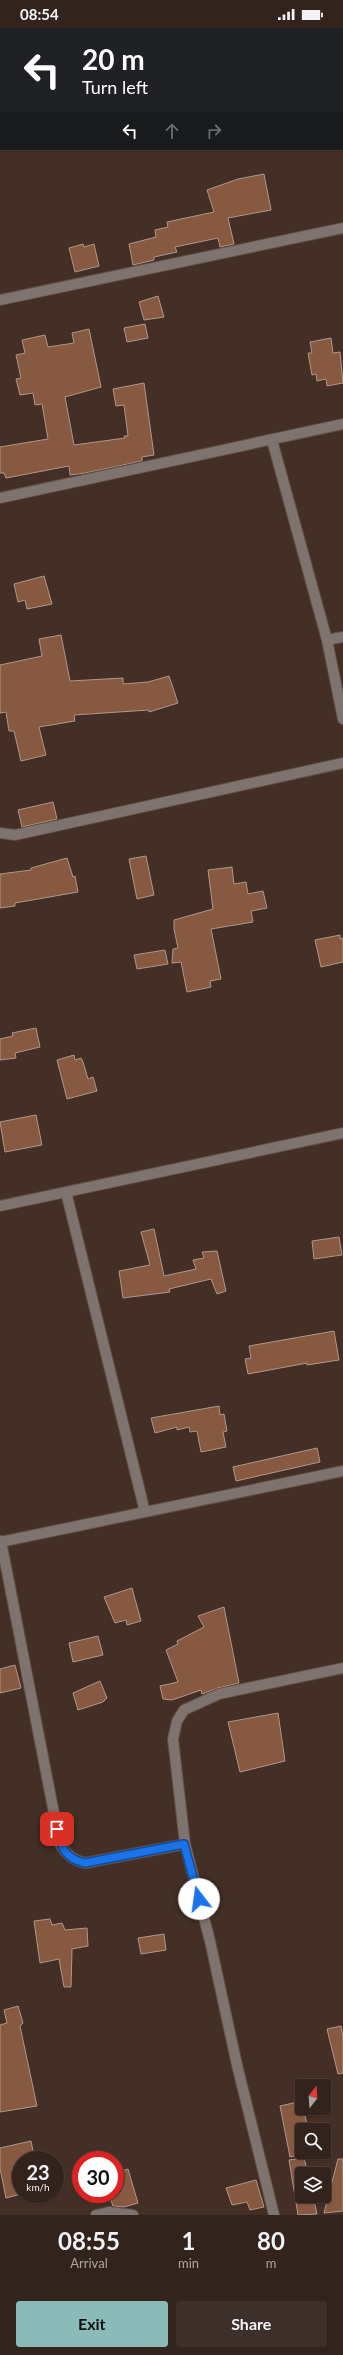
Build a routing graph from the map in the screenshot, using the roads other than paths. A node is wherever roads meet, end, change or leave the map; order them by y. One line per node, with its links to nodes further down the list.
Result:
1 (343, 228): 2 (street)
2 (0, 300)
3 (343, 424): 4 (street)
4 (272, 440): 5 (street); 7 (street)
5 (0, 498)
6 (343, 637): 7 (street)
7 (327, 640): 8 (street)
8 (343, 719)
9 (343, 763): 10 (street)
10 (0, 832)
11 (343, 1133): 12 (street)
12 (66, 1192): 13 (street); 15 (street)
13 (0, 1206)
14 (343, 1471): 15 (street)
15 (145, 1512): 16 (street)
16 (0, 1541): 18 (street)
17 (343, 1668): 18 (street)
18 (184, 1844): 21 (street)
19 (96, 2215): 20 (street)
20 (133, 2215)
21 (274, 2215)

